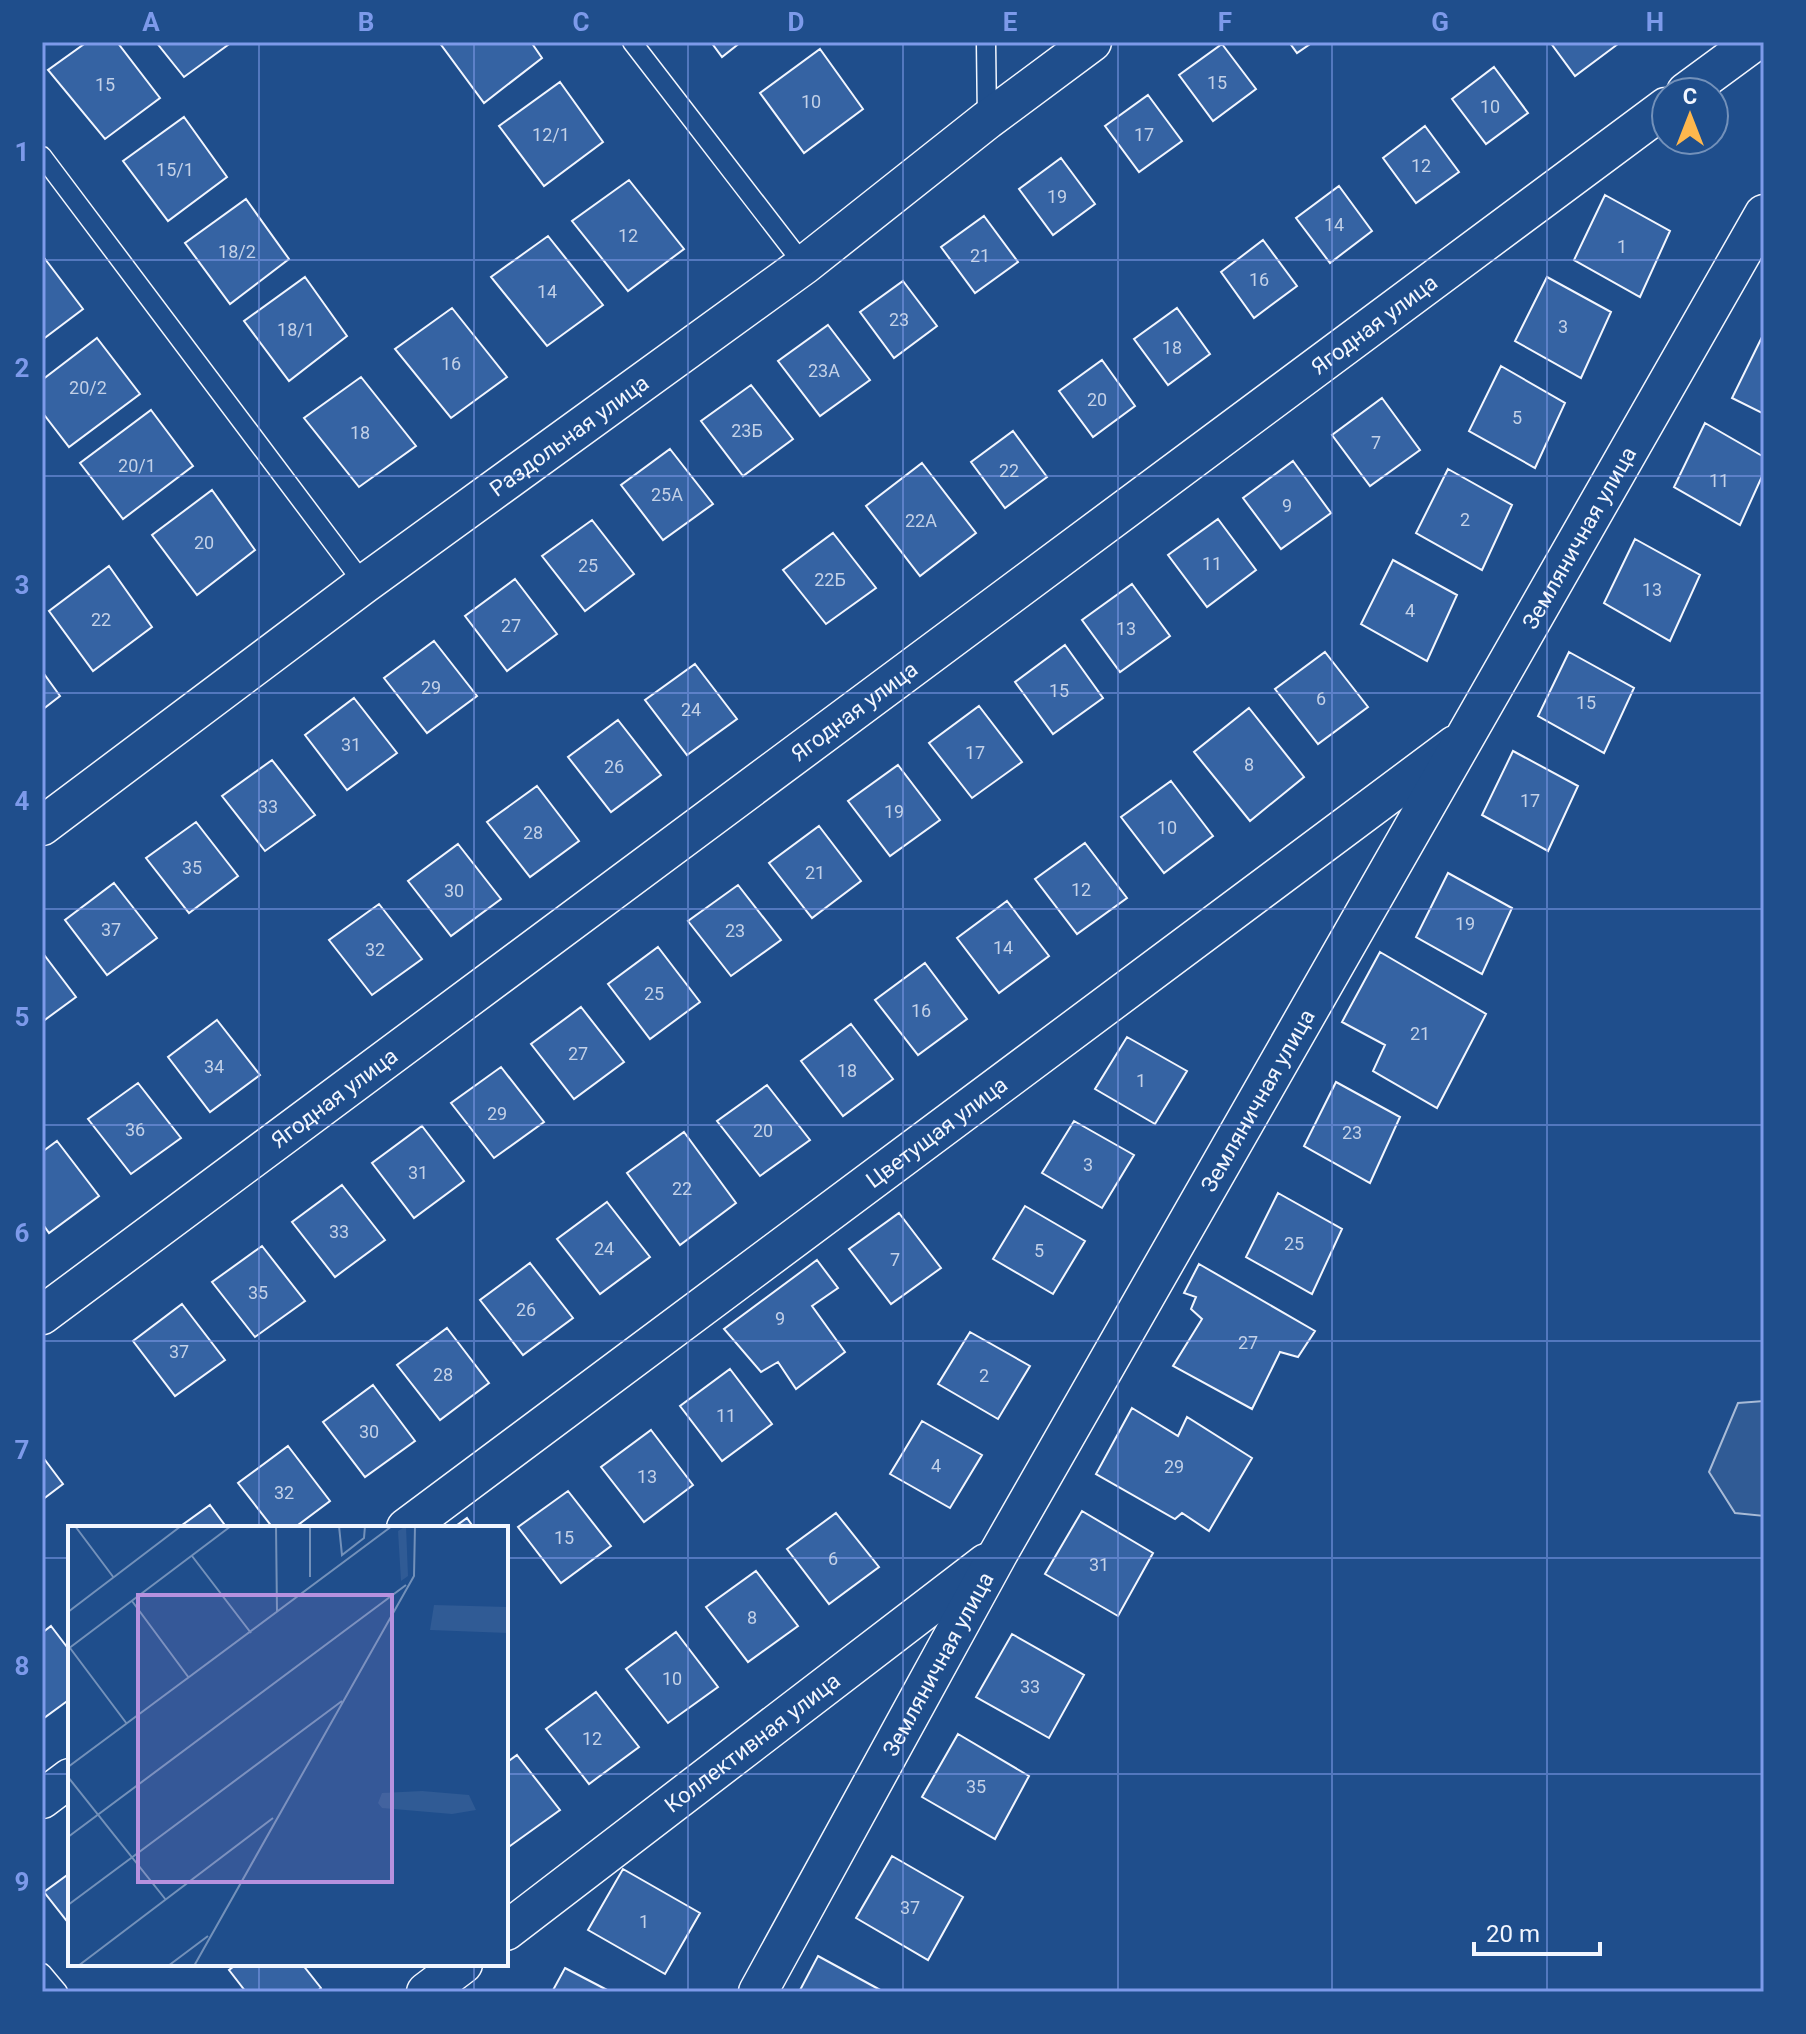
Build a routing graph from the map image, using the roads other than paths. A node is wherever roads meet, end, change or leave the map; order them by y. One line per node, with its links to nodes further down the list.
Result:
1 (632, 42): 10 (lane)
2 (986, 42): 7 (lane)
3 (1092, 42): 7 (street, Раздольная улица)
4 (1754, 42): 5 (street)
5 (1708, 76)
6 (1650, 119): 14 (street, Ягодная улица)
7 (987, 120): 10 (street, Раздольная улица)
8 (42, 156): 11 (lane)
9 (1764, 214): 12 (street, Земляничная улица)
10 (804, 265): 11 (street, Раздольная улица)
11 (364, 584): 13 (street, Раздольная улица)
12 (1467, 737): 15 (street, Цветущая улица); 16 (street, Земляничная улица)
13 (42, 826)
14 (42, 1315)
15 (409, 1526)
16 (998, 1554): 19 (street, Коллективная улица); 24 (street, Земляничная улица)
17 (68, 1780): 18 (street)
18 (42, 1799)
19 (508, 1929)
20 (460, 1966): 23 (street)
21 (42, 1973): 22 (lane)
22 (58, 1992)
23 (426, 1992)
24 (758, 1992)

